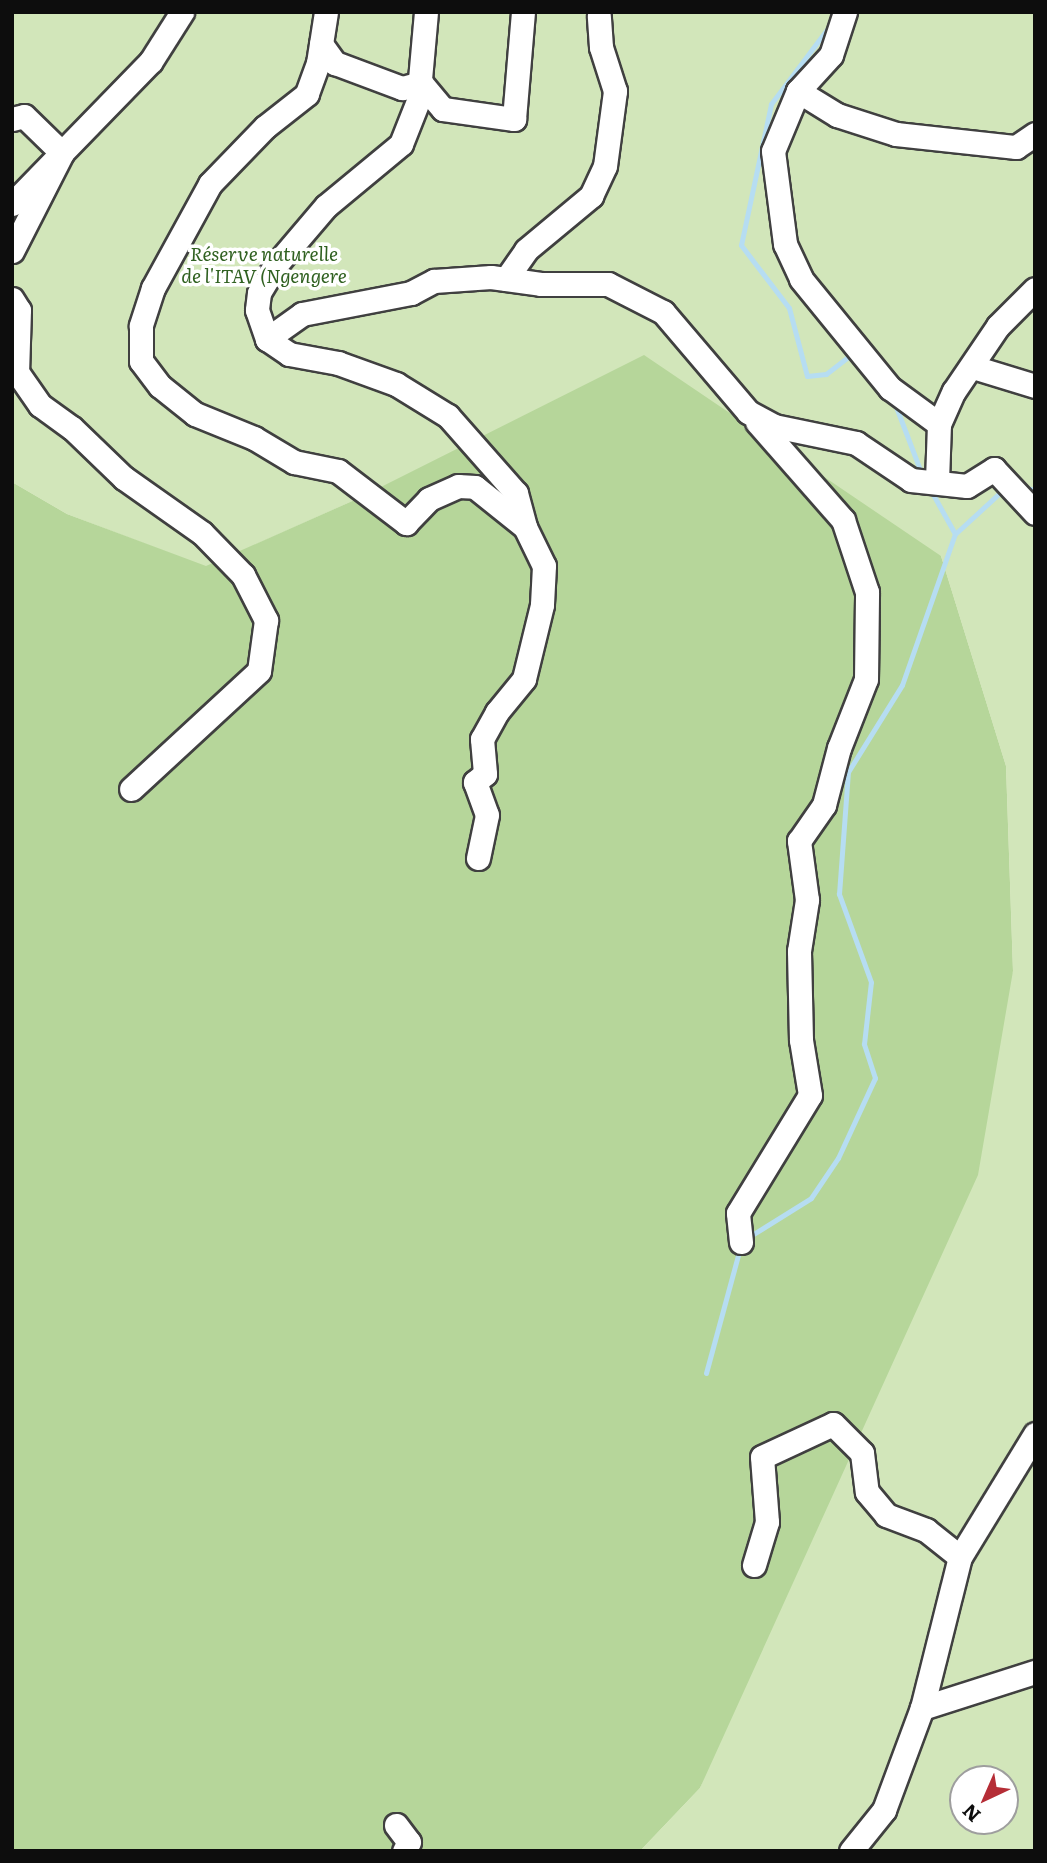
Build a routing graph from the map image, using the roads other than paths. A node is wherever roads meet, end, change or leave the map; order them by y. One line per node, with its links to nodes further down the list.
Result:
1 (182, 12): 12 (street)
2 (326, 12): 7 (street)
3 (426, 12): 8 (street)
4 (523, 12): 8 (street)
5 (845, 12): 9 (street)
6 (598, 16): 15 (street)
7 (321, 44): 8 (street); 25 (street)
8 (421, 83): 18 (street)
9 (798, 90): 11 (street); 22 (street)
10 (12, 119): 12 (street)
11 (1035, 134)
12 (62, 152): 13 (street); 14 (street)
13 (12, 204)
14 (12, 251)
15 (506, 279): 18 (street); 21 (street)
16 (1035, 289): 19 (street)
17 (12, 299): 26 (street)
18 (267, 339): 25 (street)
19 (973, 368): 20 (street); 22 (street)
20 (1035, 386)
21 (748, 412): 23 (street); 28 (street)
22 (939, 424): 23 (street)
23 (937, 481): 24 (street)
24 (1035, 513)
25 (525, 527): 27 (street)
26 (131, 789)
27 (478, 858)
28 (741, 1242)
29 (1035, 1434): 30 (street)
30 (1026, 1457): 31 (street)
31 (960, 1556): 32 (street); 36 (street)
32 (754, 1565)
33 (1035, 1656): 35 (street)
34 (1035, 1672): 35 (street)
35 (965, 1697): 36 (street)
36 (922, 1708): 39 (street)
37 (396, 1825): 38 (street)
38 (404, 1851)
39 (852, 1851)

